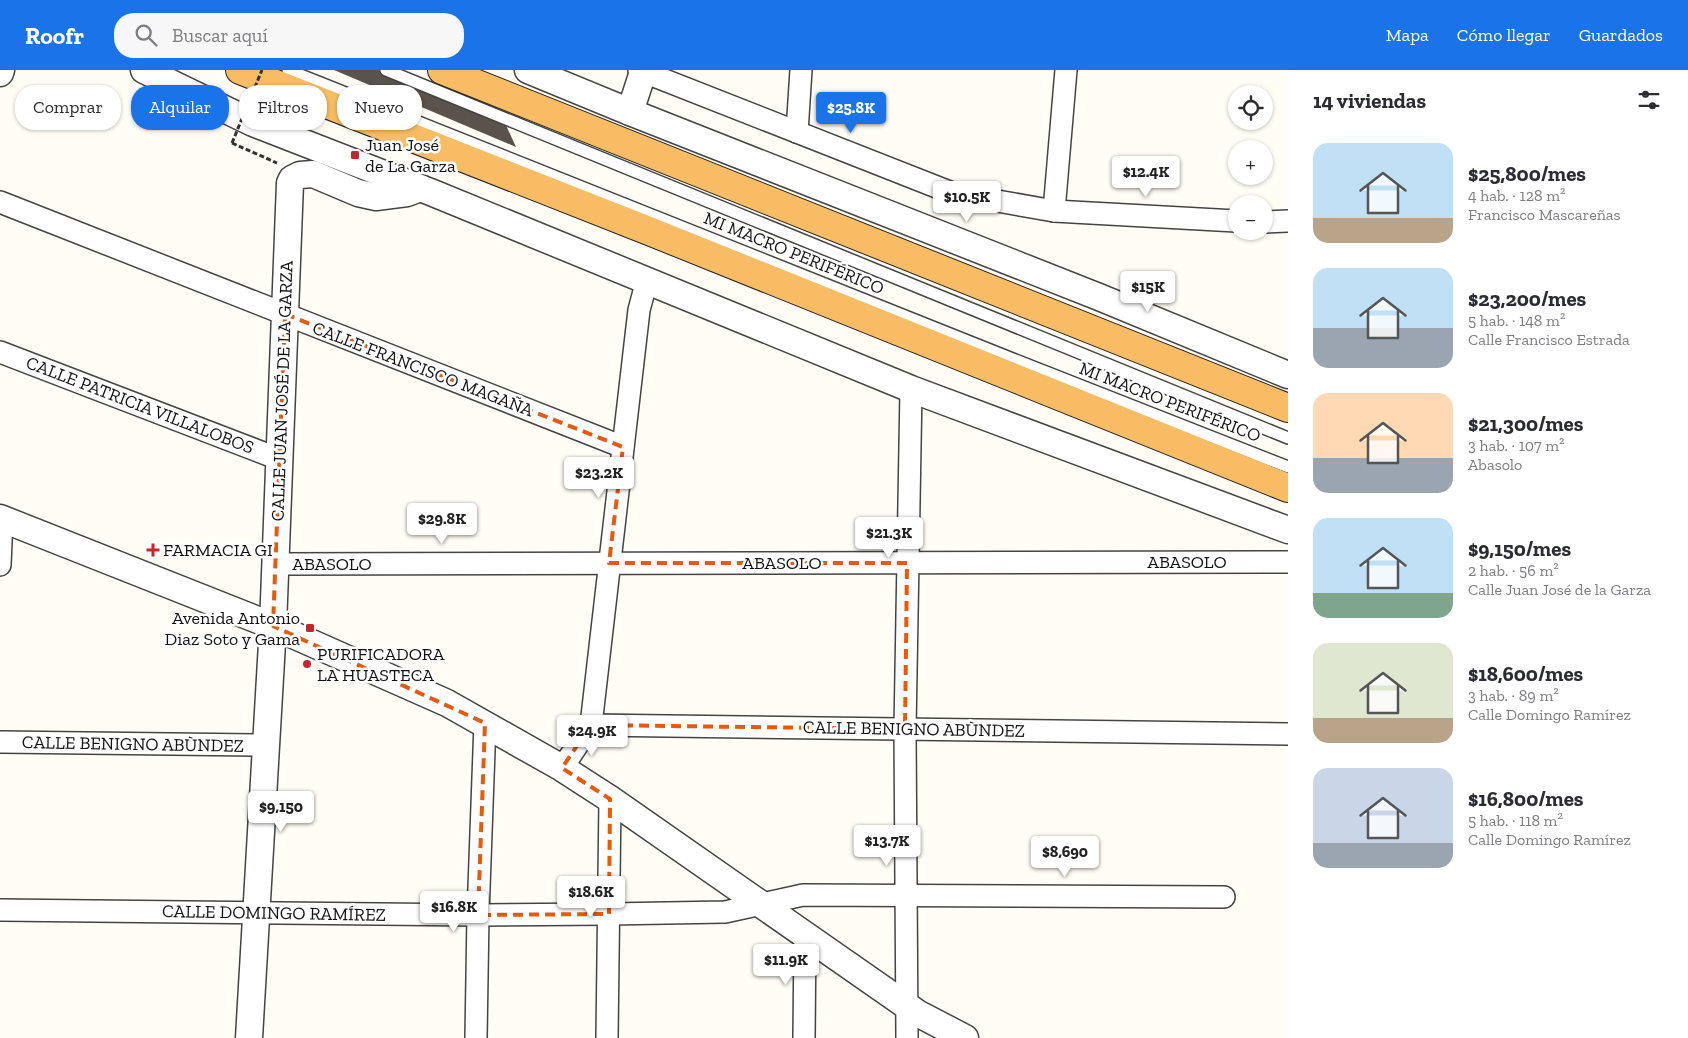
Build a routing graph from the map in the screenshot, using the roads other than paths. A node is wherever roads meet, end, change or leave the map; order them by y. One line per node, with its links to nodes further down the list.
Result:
1 (144, 70): 12 (street)
2 (240, 70): 30 (highway)
3 (288, 70): 29 (lane, MI MACRO PERIFÉRICO)
4 (386, 70): 26 (lane, MI MACRO PERIFÉRICO)
5 (442, 70): 22 (highway)
6 (528, 70): 10 (street)
7 (801, 70): 11 (street)
8 (1066, 70): 14 (street)
9 (642, 71): 10 (street); 11 (street)
10 (630, 112): 19 (street)
11 (797, 132): 14 (street)
12 (420, 188): 18 (street); 20 (street, CALLE JUAN JOSÉ DE LA GARZA)
13 (0, 202): 20 (street, CALLE FRANCISCO MAGAÑA)
14 (1054, 211): 15 (street)
15 (1228, 221)
16 (1273, 222): 17 (street)
17 (1288, 222)
18 (647, 280): 24 (street); 27 (street)
19 (1099, 297): 22 (street); 23 (street)
20 (285, 314): 27 (street, CALLE FRANCISCO MAGAÑA); 28 (street, CALLE JUAN JOSÉ DE LA GARZA)
21 (0, 352): 28 (street, CALLE PATRICIA VILLALOBOS)
22 (1169, 360): 25 (highway)
23 (1288, 375)
24 (911, 389): 32 (street); 35 (street)
25 (1288, 408)
26 (1288, 438)
27 (623, 447): 34 (street)
28 (279, 459): 36 (street, CALLE JUAN JOSÉ DE LA GARZA)
29 (1288, 467)
30 (1288, 488)
31 (1, 518): 37 (street); 38 (street)
32 (1288, 530)
33 (1288, 562): 35 (street, ABASOLO)
34 (609, 563): 35 (street, ABASOLO); 36 (street, ABASOLO); 40 (street)
35 (907, 563): 41 (street)
36 (275, 564): 38 (street, CALLE JUAN JOSÉ DE LA GARZA)
37 (0, 565)
38 (273, 626): 39 (street); 44 (street, CALLE JUAN JOSÉ DE LA GARZA)
39 (485, 723): 45 (street); 53 (street)
40 (591, 726): 41 (street, CALLE BENIGNO ABÙNDEZ); 45 (street)
41 (905, 729): 42 (street, CALLE BENIGNO ABÙNDEZ); 47 (street)
42 (1288, 734)
43 (0, 742): 44 (street, CALLE BENIGNO ABÙNDEZ)
44 (266, 745): 51 (street, CALLE JUAN JOSÉ DE LA GARZA)
45 (562, 768): 46 (street)
46 (610, 799): 49 (street); 52 (street)
47 (906, 895): 48 (street, CALLE DOMINGO RAMÍREZ); 49 (street, CALLE DOMINGO RAMÍREZ); 55 (street)
48 (1224, 897)
49 (762, 904): 52 (street, CALLE DOMINGO RAMÍREZ); 54 (street)
50 (0, 910): 51 (street, CALLE DOMINGO RAMÍREZ)
51 (255, 913): 53 (street, CALLE DOMINGO RAMÍREZ); 56 (street, CALLE JUAN JOSÉ DE LA GARZA)
52 (609, 914): 53 (street, CALLE DOMINGO RAMÍREZ); 58 (street)
53 (478, 915): 57 (street)
54 (805, 935): 55 (street); 59 (street)
55 (906, 1006): 60 (street); 61 (street)
56 (249, 1038)
57 (476, 1038)
58 (607, 1038)
59 (804, 1038)
60 (907, 1038)
61 (965, 1038)

